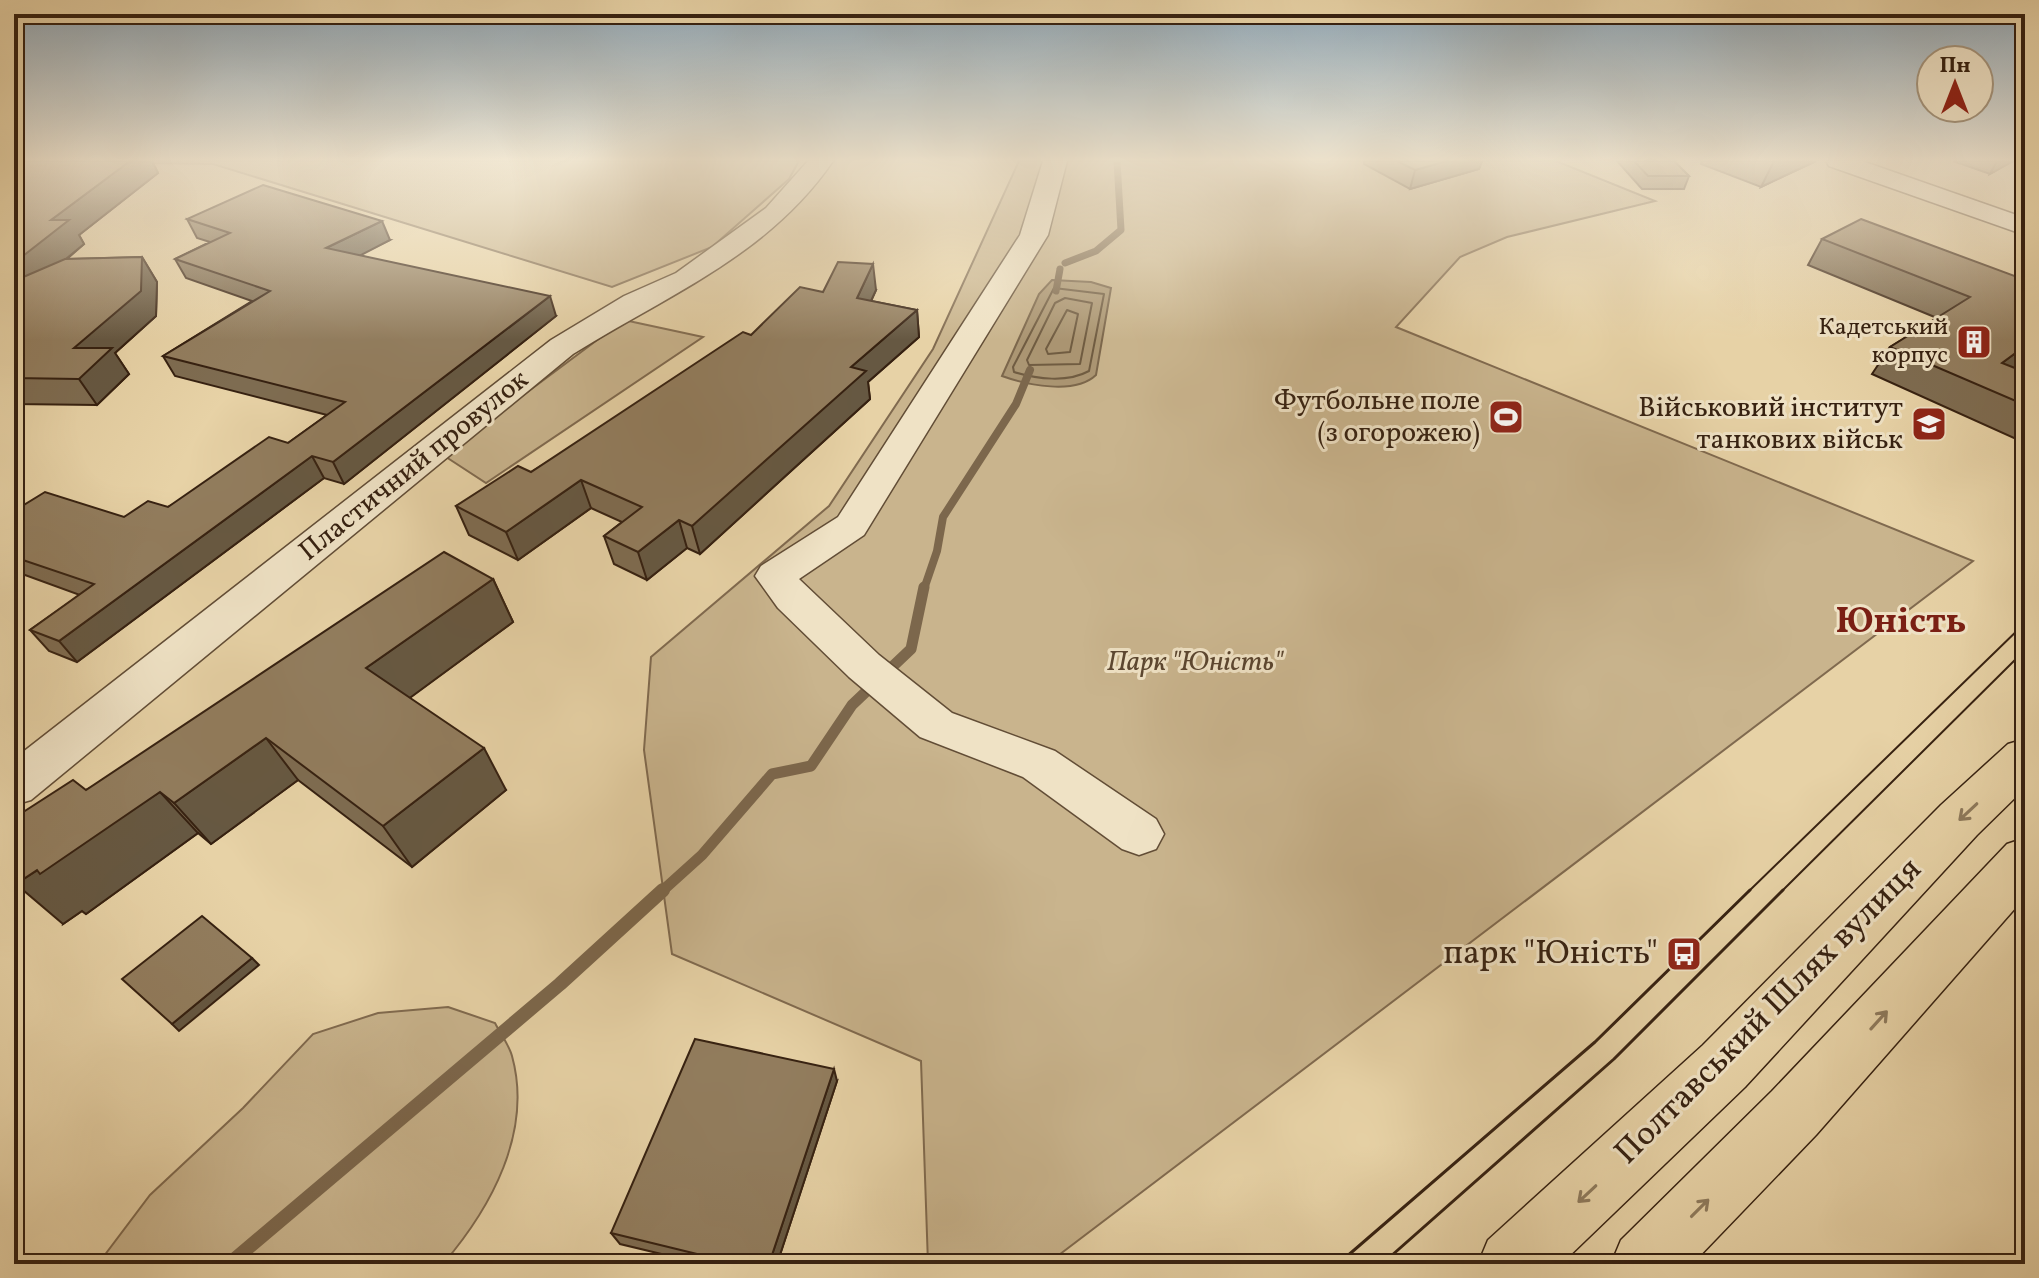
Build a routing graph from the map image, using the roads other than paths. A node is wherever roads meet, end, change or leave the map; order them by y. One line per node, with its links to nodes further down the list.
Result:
1 (766, 221): 4 (street, Пластичний провулок)
2 (1038, 221): 5 (street)
3 (2025, 758): 7 (main road, Полтавський Шлях вулиця, one-way to 7)
4 (14, 786)
5 (1139, 834)
6 (2025, 860): 8 (main road, one-way to 6)
7 (1512, 1264)
8 (1645, 1264)

